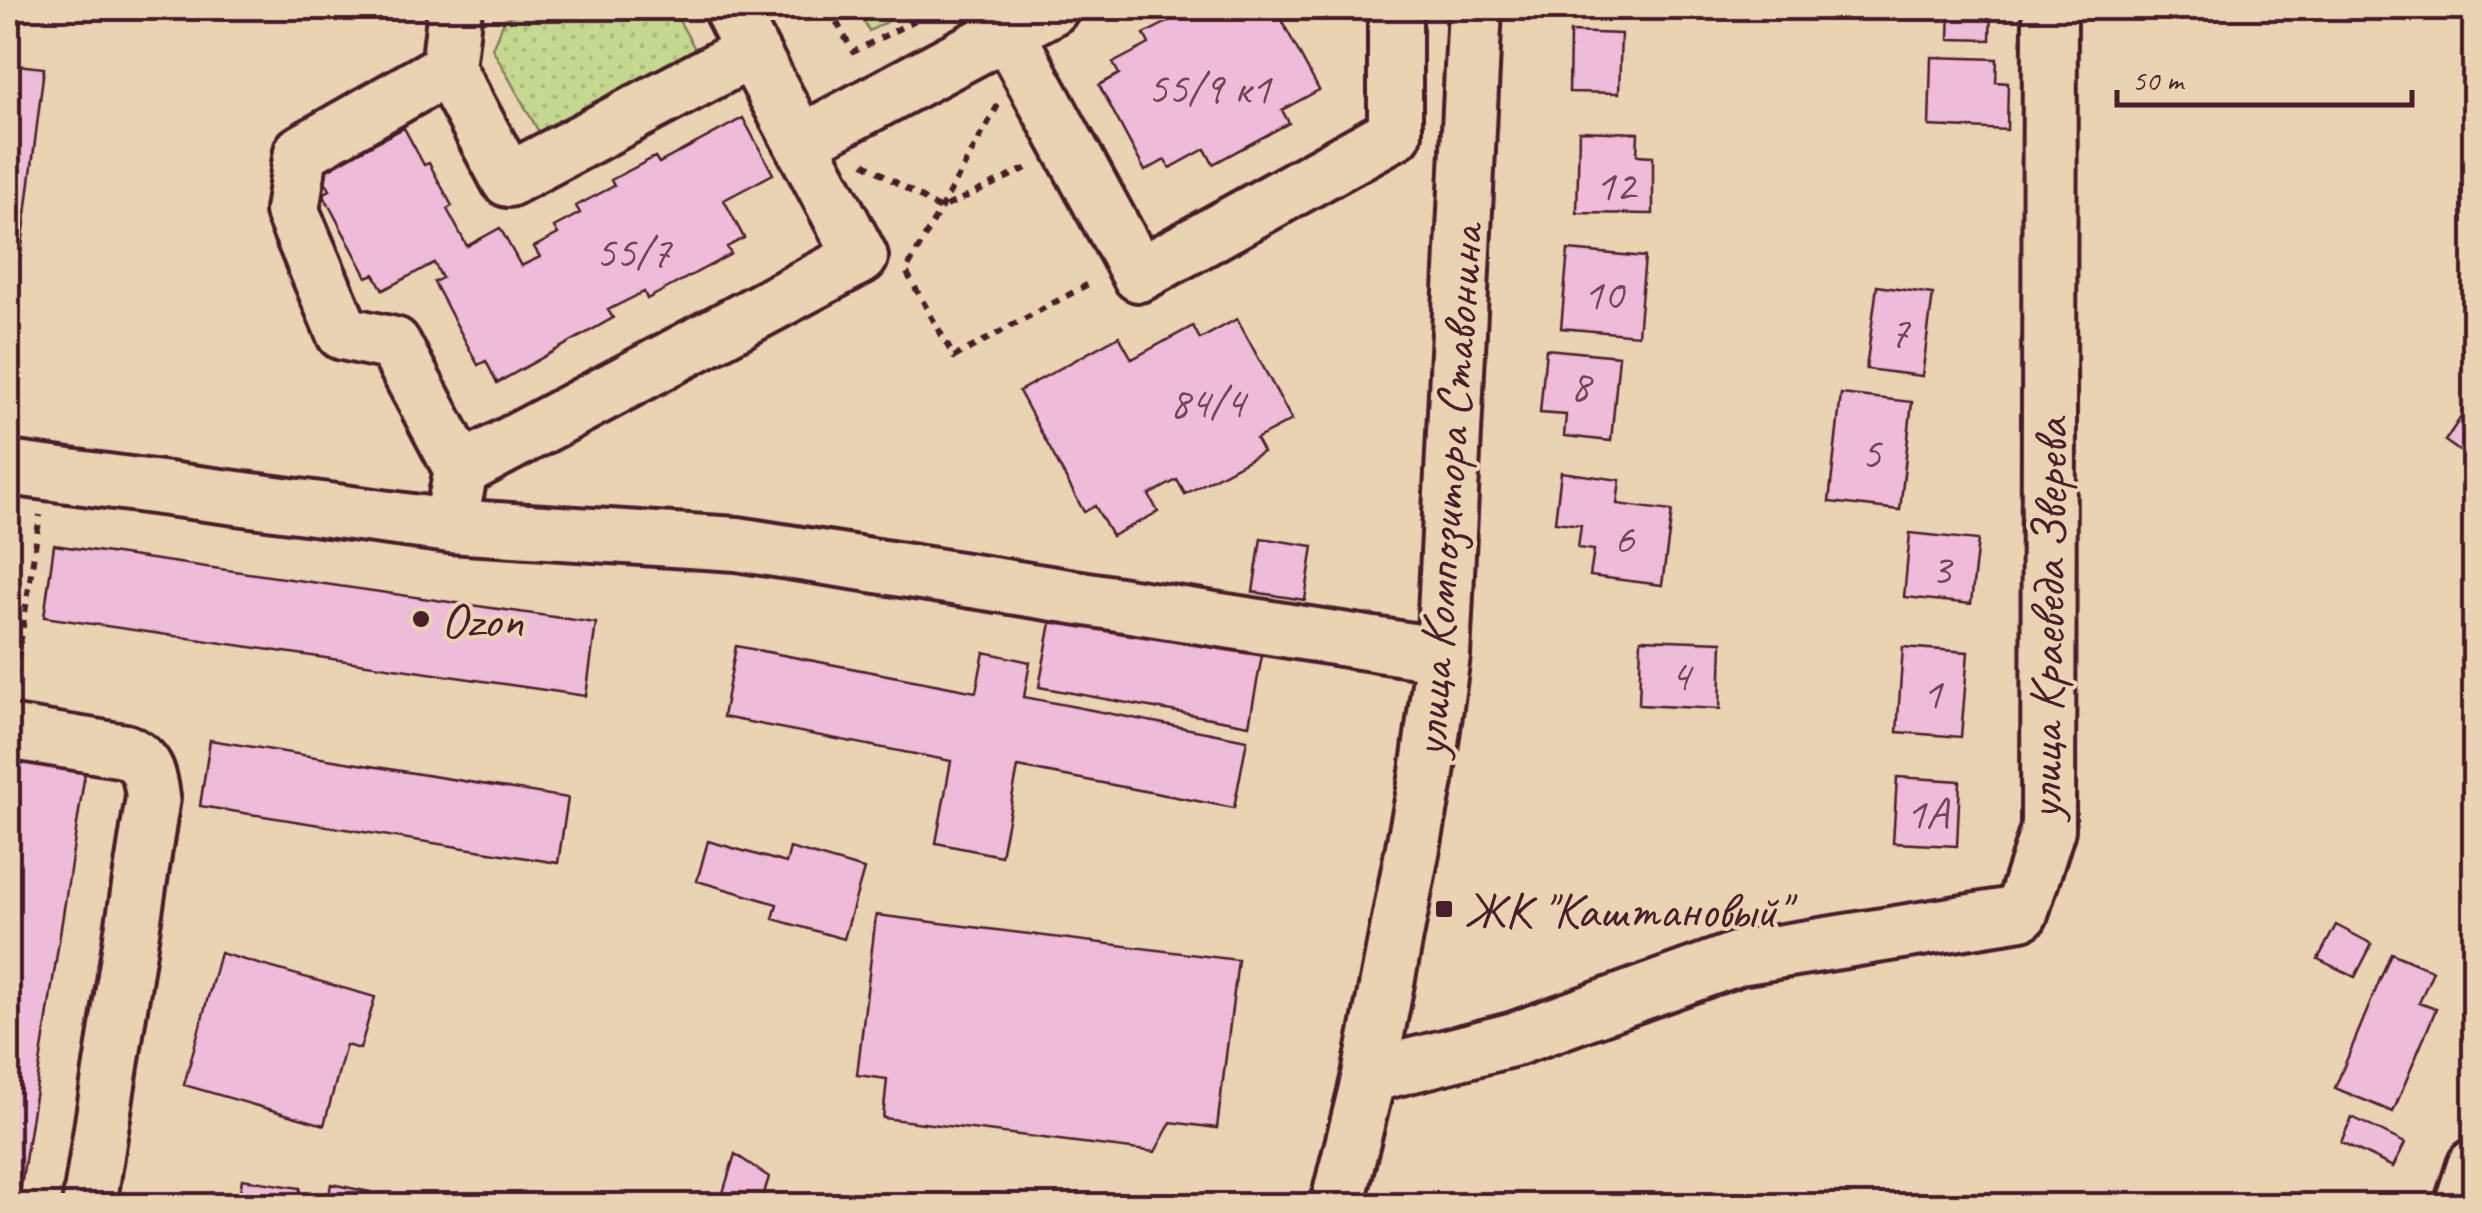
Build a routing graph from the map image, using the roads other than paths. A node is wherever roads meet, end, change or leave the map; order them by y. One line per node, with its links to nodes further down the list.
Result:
1 (455, 8): 8 (street)
2 (1052, 8): 7 (street)
3 (1396, 8): 7 (street)
4 (1475, 8): 13 (street, улица Композитора Ставонина)
5 (2050, 8): 15 (street, улица Краеведа Зверева)
6 (741, 29): 8 (street); 9 (street)
7 (1015, 46): 9 (street)
8 (448, 68): 10 (street)
9 (808, 138): 10 (street)
10 (461, 470): 12 (street)
11 (27, 471): 12 (street)
12 (450, 526): 13 (street)
13 (1443, 654): 15 (street, улица Композитора Ставонина)
14 (9, 720): 17 (street)
15 (1369, 1076): 18 (street, улица Композитора Ставонина)
16 (2474, 1166): 19 (street)
17 (89, 1206)
18 (1337, 1206)
19 (2461, 1206)

